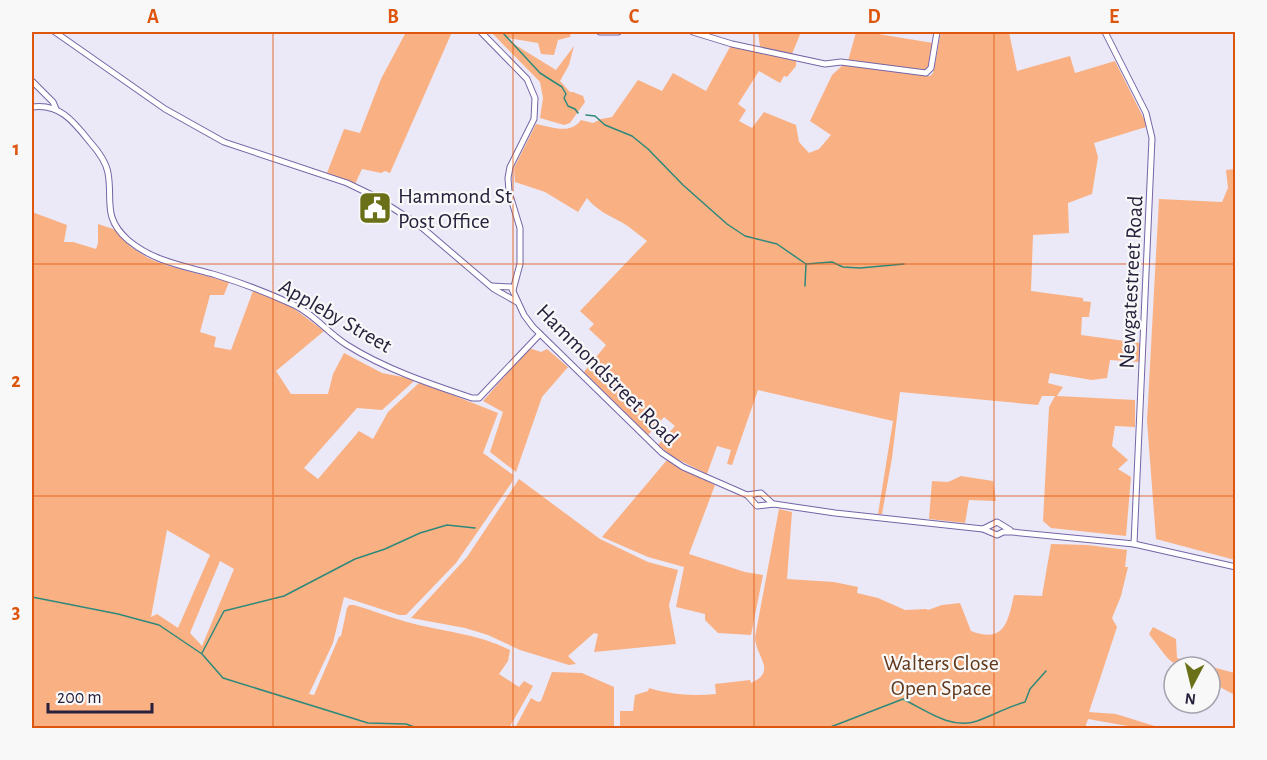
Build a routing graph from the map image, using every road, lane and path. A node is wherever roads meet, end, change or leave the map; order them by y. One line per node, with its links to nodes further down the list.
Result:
1 (56, 32): 12 (street, Hammondstreet Road)
2 (485, 32): 11 (street)
3 (600, 32): 4 (street)
4 (618, 32)
5 (693, 32): 6 (street)
6 (937, 32)
7 (1105, 32): 24 (street, Newgatestreet Road)
8 (32, 81): 10 (street)
9 (32, 107): 10 (street)
10 (56, 109): 17 (street, Appleby Street)
11 (516, 277): 13 (street); 14 (street)
12 (492, 286): 13 (street, Hammondstreet Road); 15 (street, Hammondstreet Road)
13 (505, 286): 14 (street, Hammondstreet Road); 15 (street)
14 (514, 291): 15 (street, Hammondstreet Road); 16 (street, Hammondstreet Road)
15 (506, 296): 16 (street, Hammondstreet Road)
16 (517, 302): 17 (street, Hammondstreet Road)
17 (540, 334): 19 (street, Hammondstreet Road)
18 (756, 494): 19 (street, Hammondstreet Road); 20 (street); 21 (street)
19 (747, 495): 20 (street, Hammondstreet Road)
20 (753, 501): 21 (street, Hammondstreet Road)
21 (765, 502): 22 (street, Hammondstreet Road)
22 (992, 529): 23 (street, Hammondstreet Road); 23 (street, Hammondstreet Road)
23 (1003, 530): 24 (street, Hammondstreet Road)
24 (1134, 544): 25 (street, Hammondstreet Road)
25 (1236, 567)

